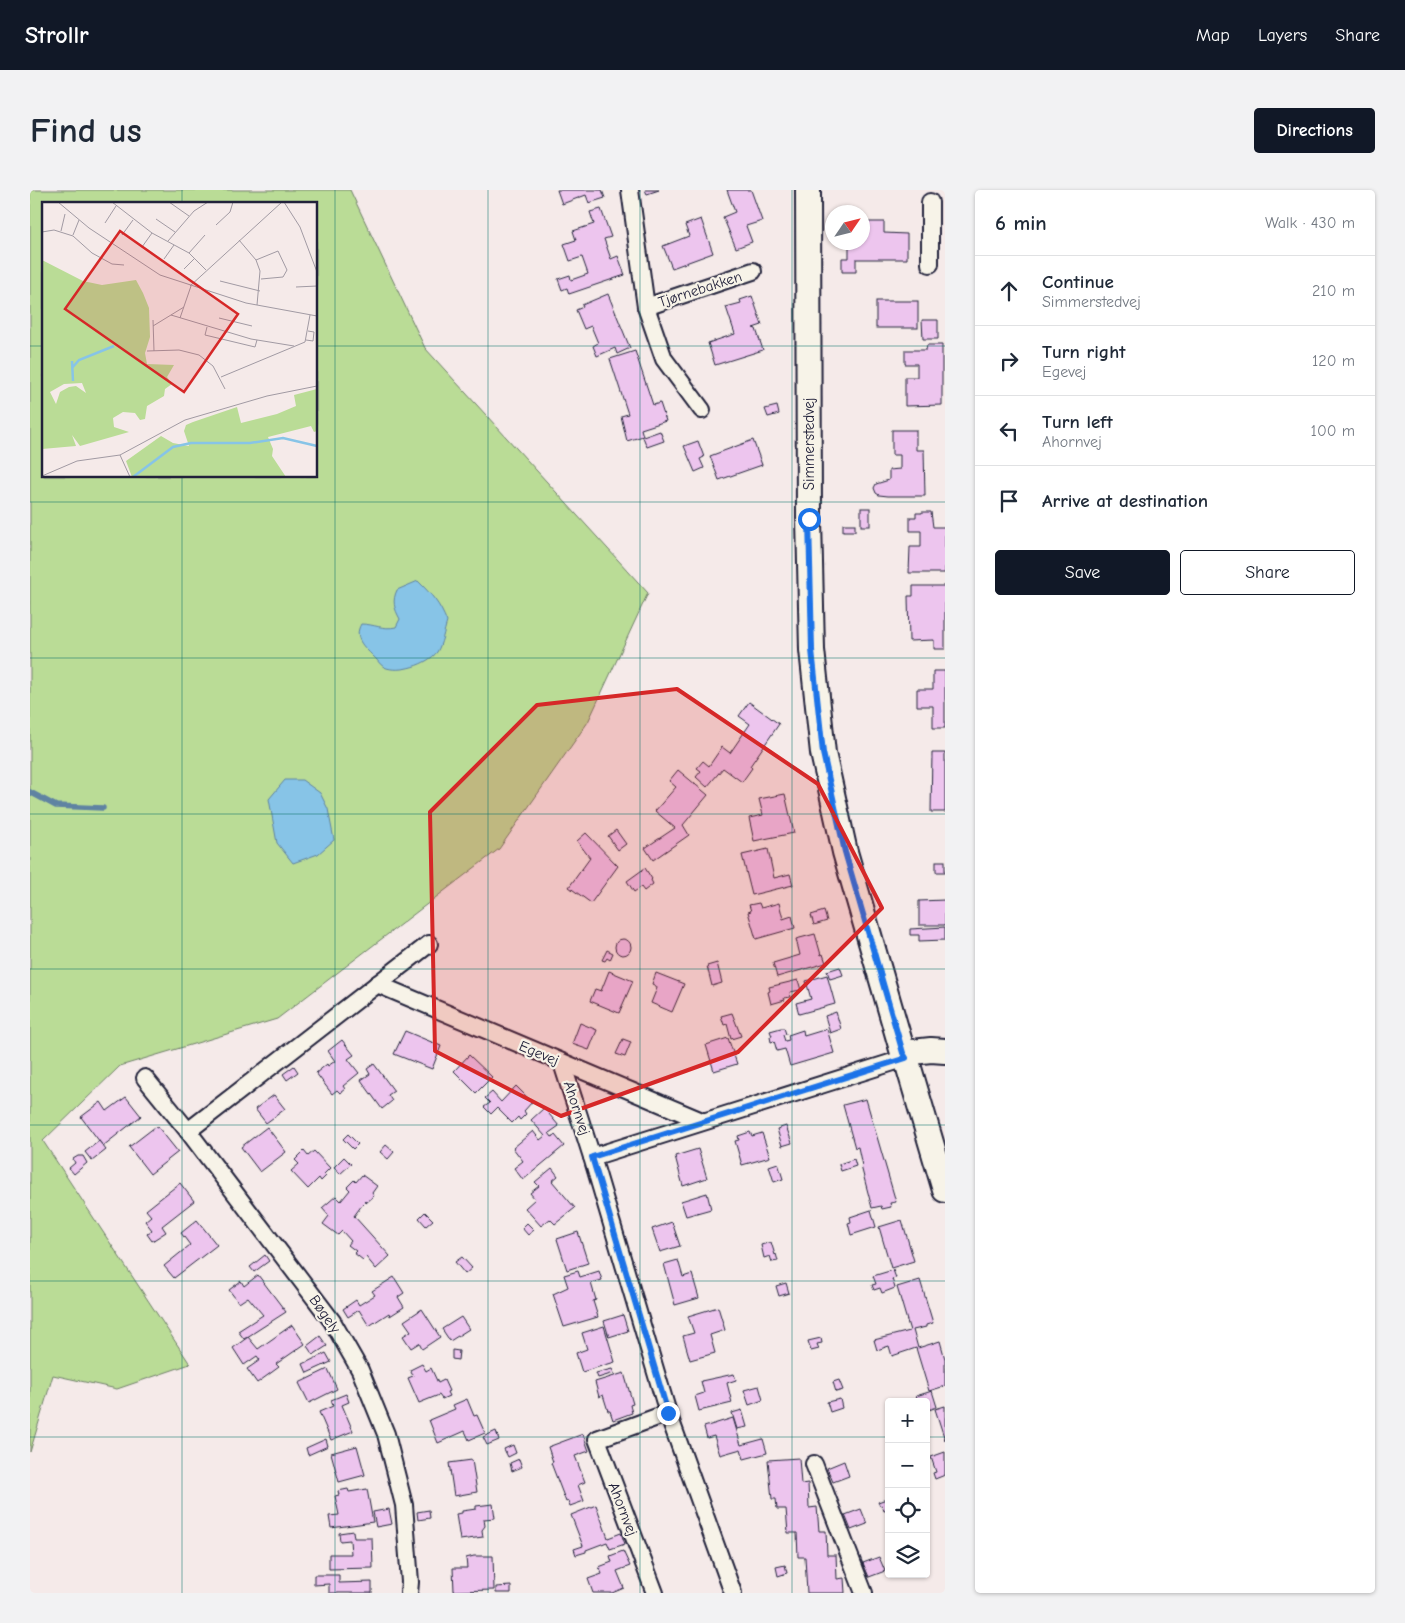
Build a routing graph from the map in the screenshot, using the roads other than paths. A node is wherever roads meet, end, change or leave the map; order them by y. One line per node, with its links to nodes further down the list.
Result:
1 (630, 190): 7 (street, Tjørnebakken)
2 (808, 190): 12 (street, Simmerstedvej)
3 (930, 202): 4 (street)
4 (937, 231): 5 (street)
5 (930, 264)
6 (753, 271): 7 (street, Tjørnebakken)
7 (646, 307): 8 (street, Tjørnebakken)
8 (702, 410)
9 (429, 944): 10 (street)
10 (377, 984): 13 (street, Egevej); 16 (street)
11 (945, 1051): 12 (street)
12 (904, 1056): 15 (street); 18 (street, Simmerstedvej)
13 (562, 1063): 15 (street, Egevej); 17 (street, Ahornvej)
14 (145, 1078): 16 (street, Bøgely)
15 (702, 1121): 17 (street)
16 (188, 1131): 21 (street, Bøgely)
17 (592, 1157): 19 (street, Ahornvej)
18 (945, 1190)
19 (668, 1413): 22 (street, Ahornvej); 23 (street, Ahornvej)
20 (814, 1464): 24 (street)
21 (409, 1593)
22 (656, 1593)
23 (733, 1593)
24 (864, 1593)

